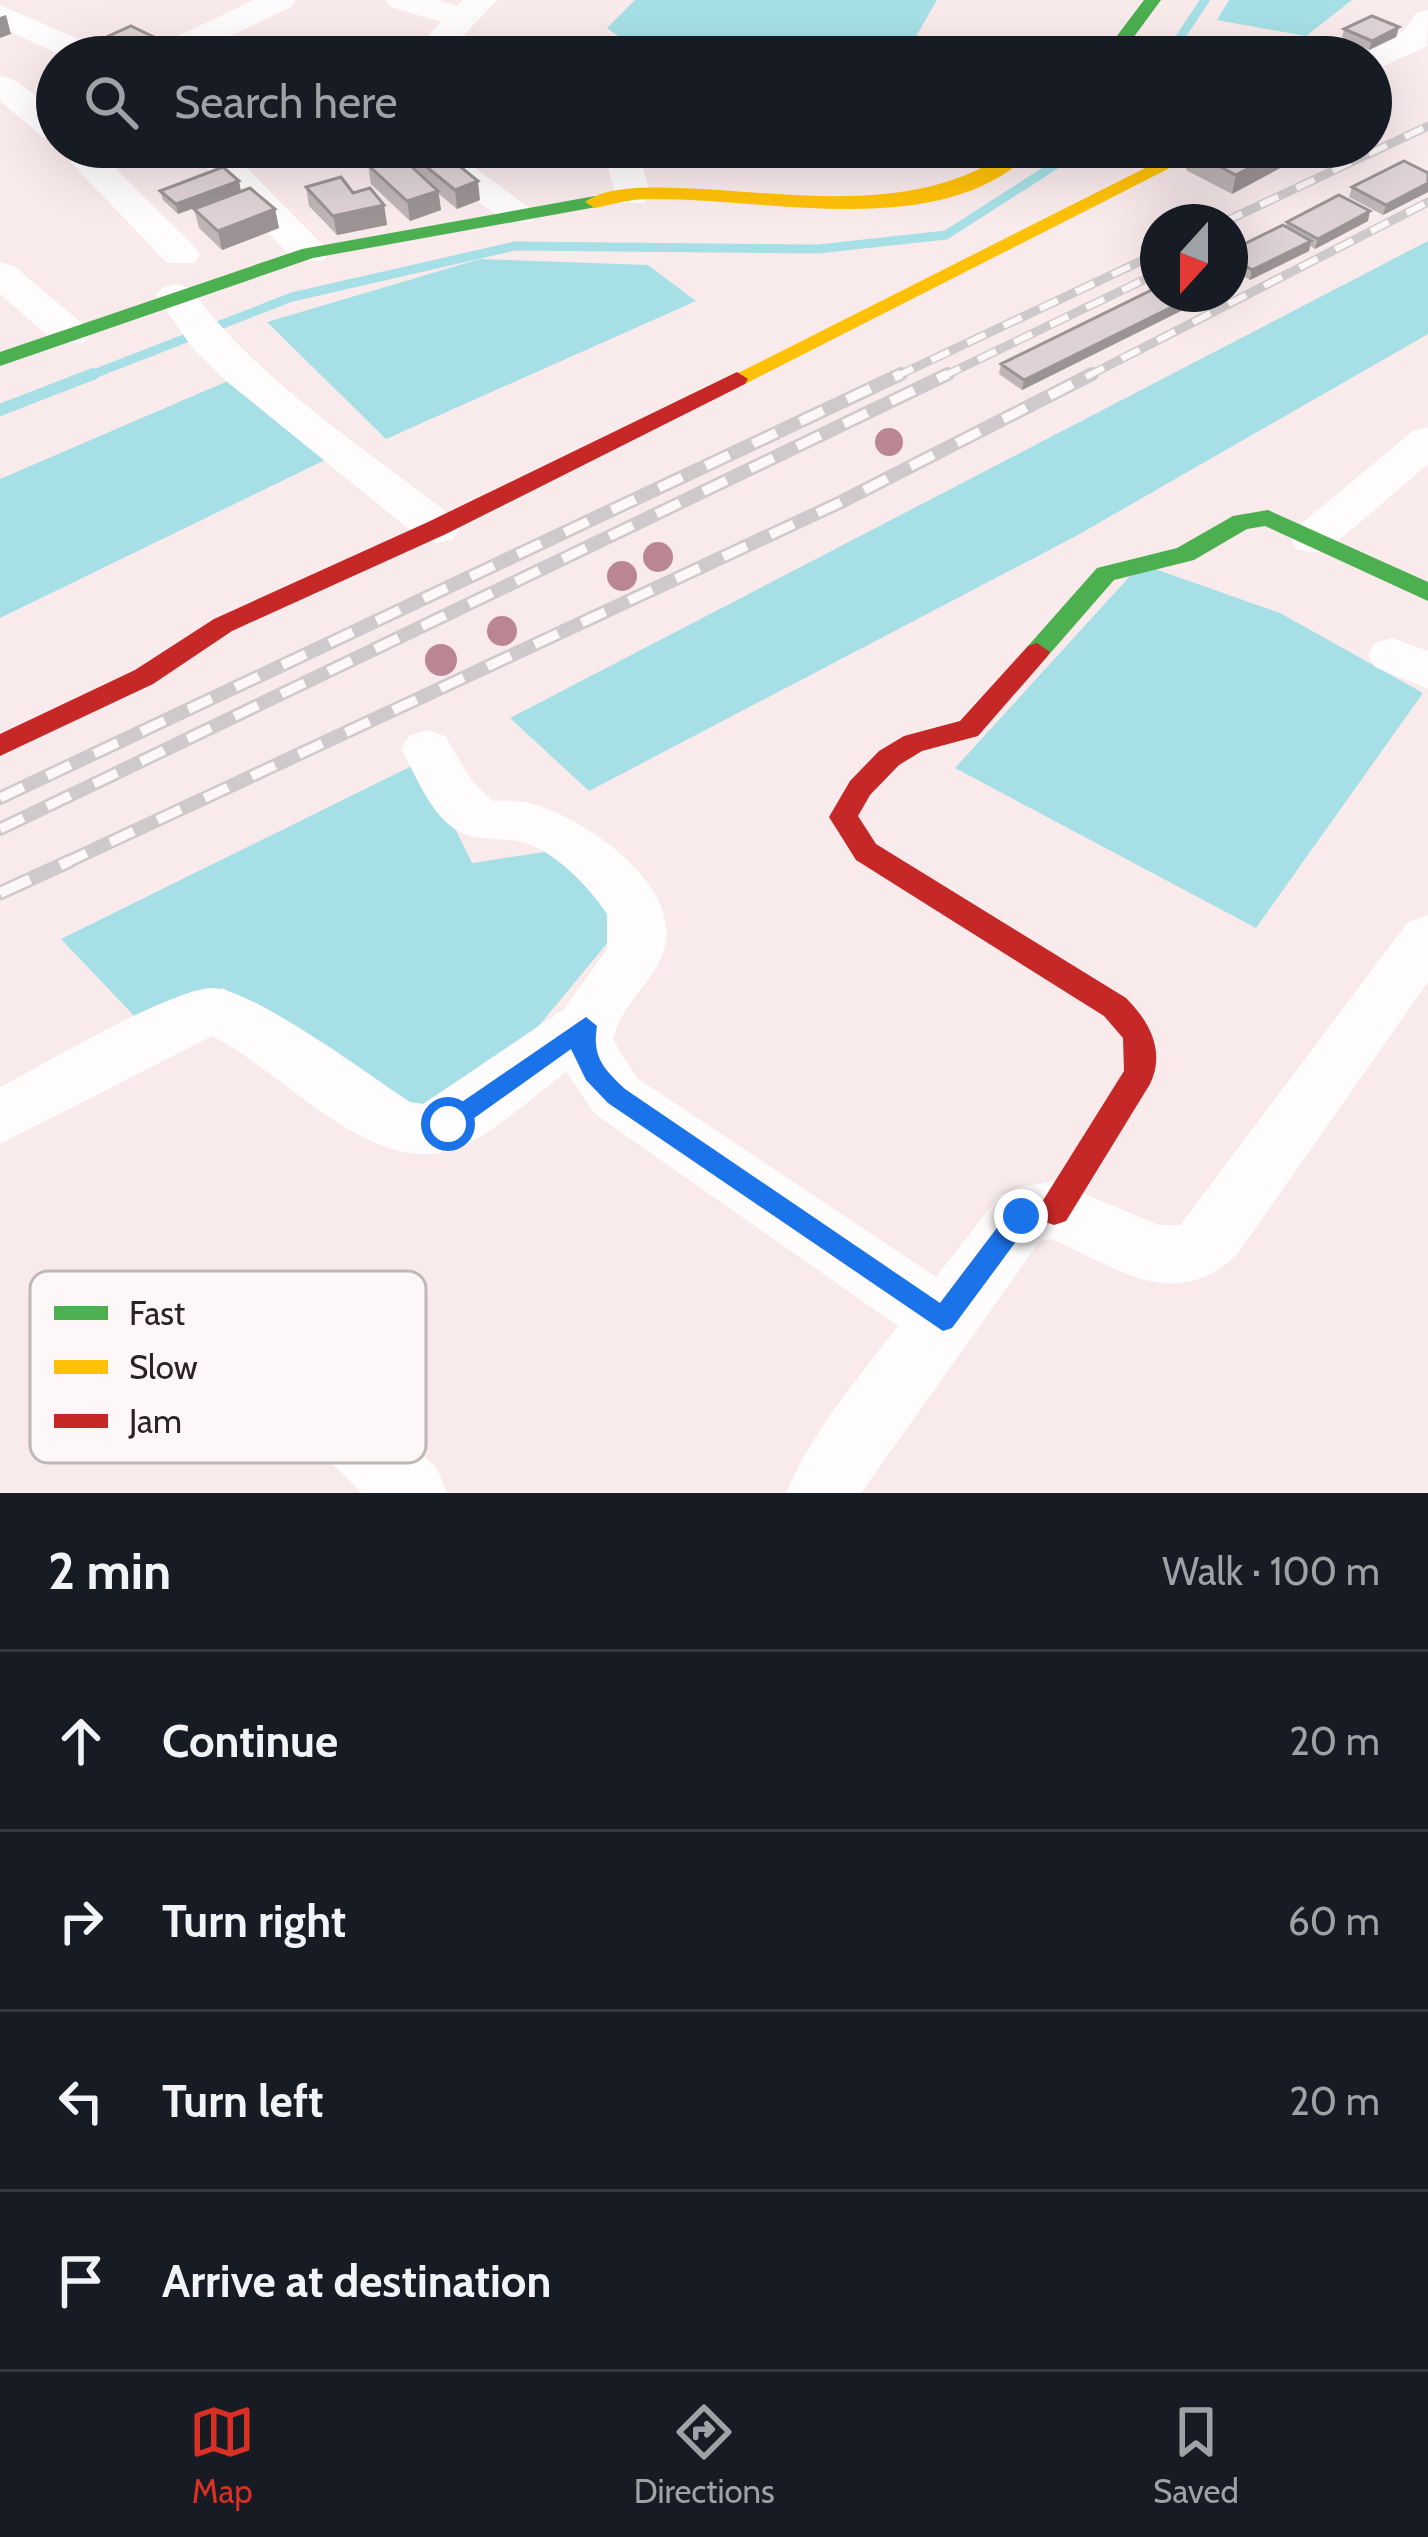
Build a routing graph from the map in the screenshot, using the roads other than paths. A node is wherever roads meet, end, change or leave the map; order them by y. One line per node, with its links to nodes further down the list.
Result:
1 (280, 0): 8 (street)
2 (402, 0): 4 (street)
3 (1154, 0): 10 (street)
4 (471, 9): 9 (street)
5 (0, 15): 7 (street)
6 (1428, 20): 11 (street)
7 (46, 36)
8 (204, 36)
9 (445, 36)
10 (1126, 36)
11 (1392, 51)
12 (0, 86): 13 (street)
13 (36, 105)
14 (36, 116): 15 (street)
15 (0, 122)
16 (95, 168): 25 (street)
17 (230, 168): 24 (street)
18 (452, 168): 23 (street)
19 (625, 168): 22 (street)
20 (1004, 168): 22 (street)
21 (1160, 168): 31 (street)
22 (631, 195): 23 (street)
23 (519, 214): 24 (street)
24 (309, 253): 27 (street)
25 (182, 255)
26 (0, 274): 28 (street)
27 (193, 319): 28 (street); 31 (street)
28 (70, 334): 29 (street)
29 (0, 359)
30 (1428, 441): 32 (street)
31 (437, 528): 34 (street)
32 (1313, 538): 33 (street); 39 (street)
33 (1428, 592)
34 (0, 746)
35 (427, 749): 37 (street)
36 (1428, 938): 39 (street)
37 (586, 1026): 38 (street); 40 (street)
38 (0, 1117)
39 (1054, 1210): 40 (street)
40 (943, 1319): 43 (street)
41 (381, 1463): 42 (street)
42 (412, 1493)
43 (821, 1493)

